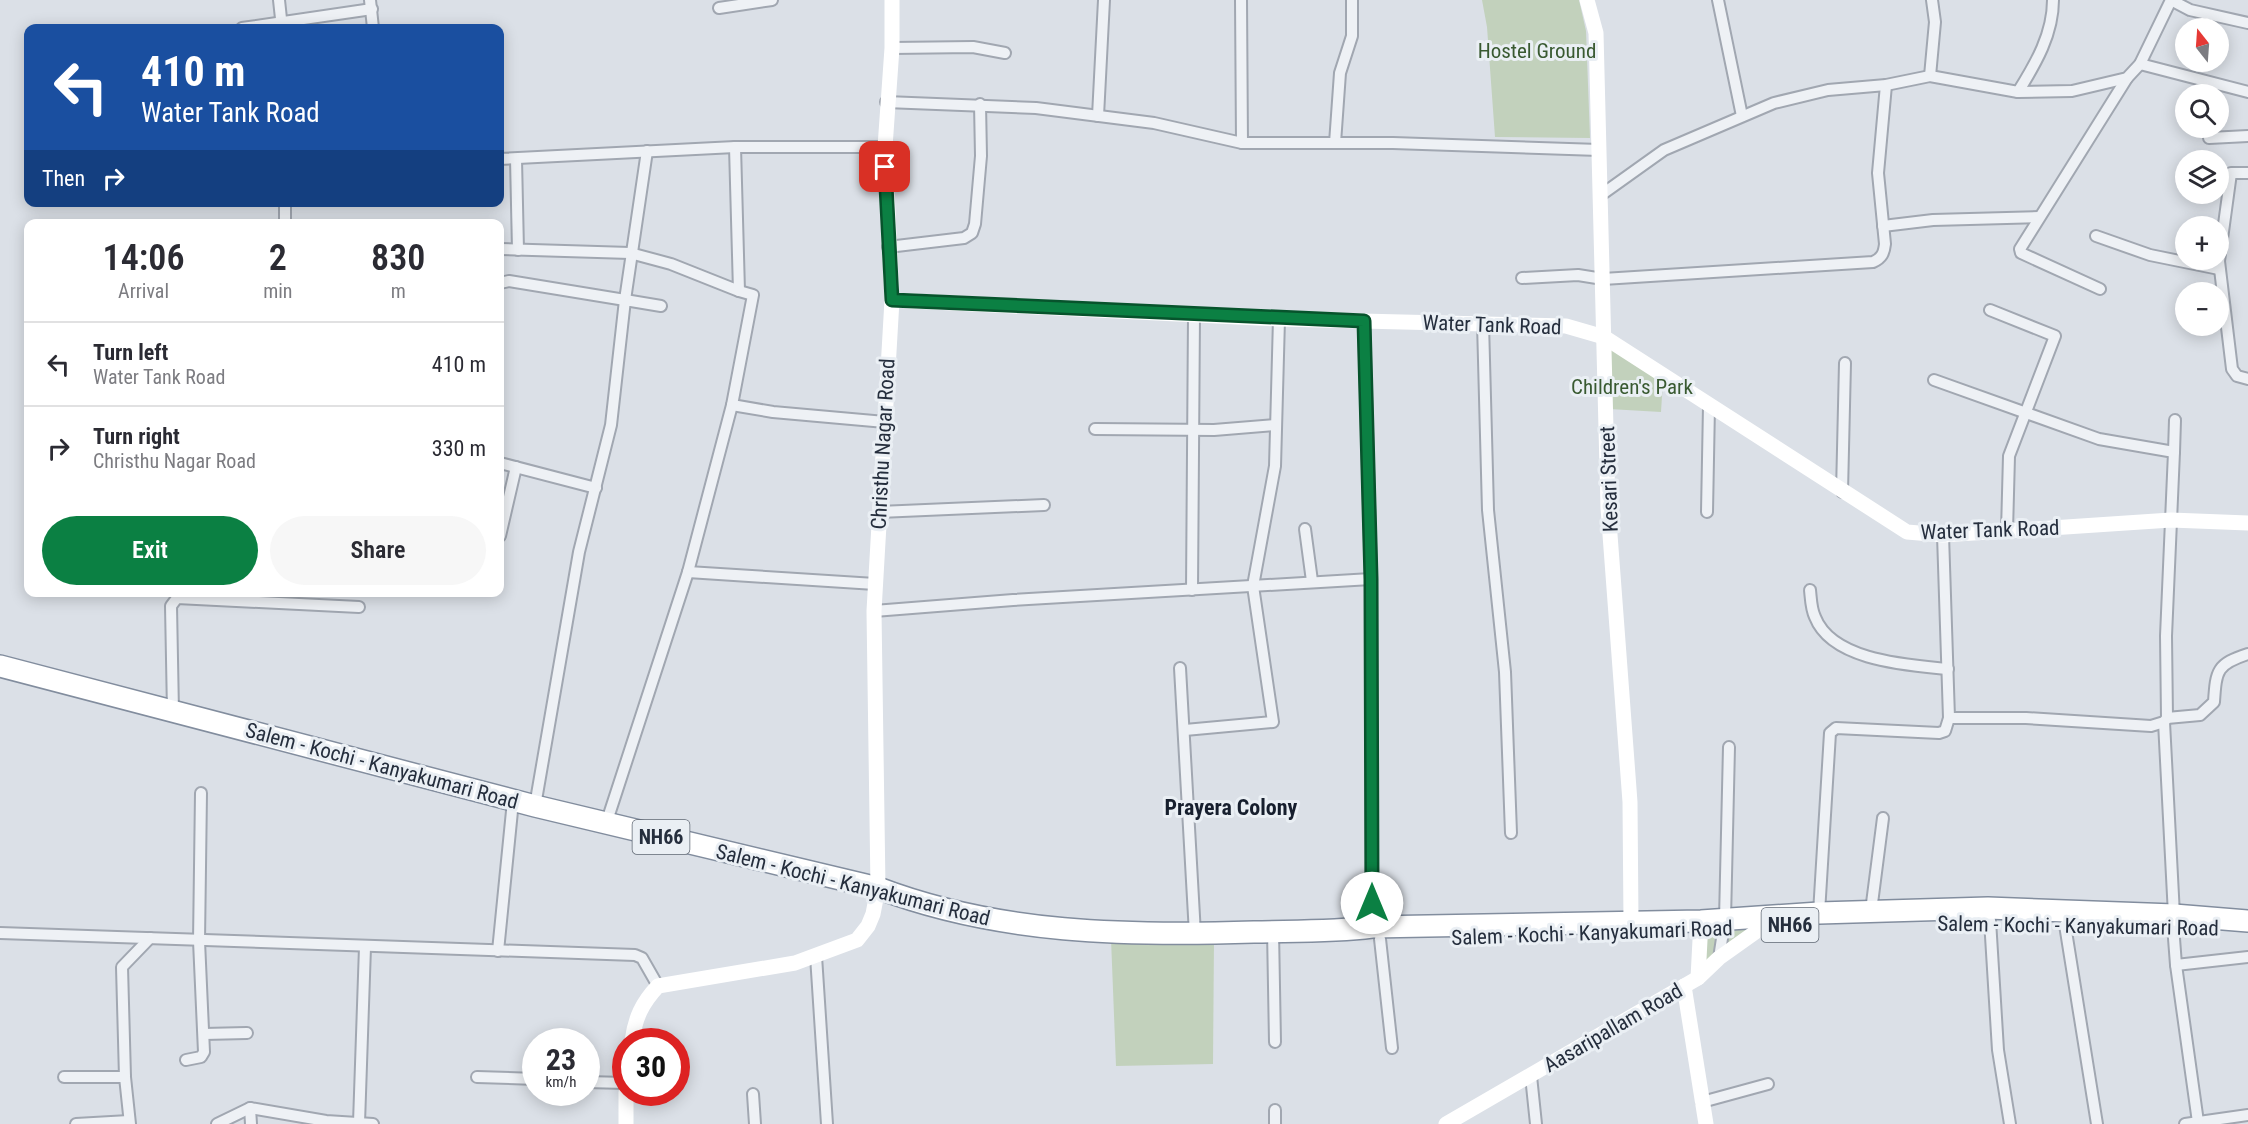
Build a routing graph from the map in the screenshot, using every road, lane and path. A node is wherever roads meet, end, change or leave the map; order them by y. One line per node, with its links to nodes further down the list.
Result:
1 (279, 0): 15 (street)
2 (772, 0): 13 (street)
3 (891, 0): 18 (street, Christhu Nagar Road)
4 (1104, 0): 28 (street)
5 (1241, 0): 32 (street)
6 (1352, 0): 33 (street)
7 (1587, 0): 36 (street, Kesari Street)
8 (1718, 0): 29 (street)
9 (1932, 0): 21 (street)
10 (2053, 0): 24 (street)
11 (2171, 0): 14 (street); 20 (street)
12 (371, 4): 16 (street); 17 (street)
13 (719, 8)
14 (2248, 23)
15 (281, 24)
16 (289, 24)
17 (373, 24)
18 (892, 48): 19 (street); 26 (street, Christhu Nagar Road)
19 (1005, 53)
20 (2140, 64): 22 (street); 25 (street)
21 (1930, 76): 23 (street); 24 (street)
22 (2127, 78): 24 (street); 43 (street)
23 (1886, 85): 29 (street); 44 (street)
24 (2018, 92)
25 (2248, 92)
26 (886, 102): 27 (street); 35 (street, Christhu Nagar Road)
27 (980, 104): 28 (street); 46 (street)
28 (1098, 116): 32 (street)
29 (1742, 116): 41 (street)
30 (2248, 136): 31 (street)
31 (2229, 137)
32 (1242, 142): 33 (street)
33 (1335, 143): 36 (street)
34 (735, 147): 35 (street); 37 (street); 56 (street)
35 (885, 147): 46 (street, Christhu Nagar Road)
36 (1599, 150): 41 (street, Kesari Street)
37 (646, 151): 39 (street); 49 (street)
38 (504, 159): 39 (street)
39 (516, 159): 48 (street)
40 (2248, 173): 42 (street)
41 (1601, 195): 53 (street, Kesari Street)
42 (2226, 216)
43 (2039, 217): 44 (street); 55 (street)
44 (1883, 226): 53 (street)
45 (2096, 236): 50 (street)
46 (888, 247): 58 (street, Christhu Nagar Road)
47 (504, 249): 48 (street)
48 (518, 250): 49 (street)
49 (630, 253): 56 (street); 57 (street)
50 (2175, 260)
51 (2219, 270): 67 (street)
52 (1522, 278): 53 (street)
53 (1603, 279): 65 (street, Kesari Street)
54 (504, 282): 57 (street)
55 (2100, 289)
56 (739, 291): 69 (street)
57 (625, 300): 59 (street); 80 (street)
58 (892, 300): 61 (street, Water Tank Road); 73 (street, Christhu Nagar Road)
59 (661, 306)
60 (1990, 310): 71 (street)
61 (1194, 315): 62 (street, Water Tank Road); 76 (street)
62 (1279, 319): 63 (street, Water Tank Road); 74 (street)
63 (1364, 321): 64 (street, Water Tank Road); 92 (street)
64 (1483, 323): 65 (street, Water Tank Road); 114 (street)
65 (1604, 337): 70 (street, Water Tank Road); 123 (street, Kesari Street)
66 (1845, 363): 81 (street)
67 (2248, 379)
68 (1934, 380): 71 (street)
69 (732, 405): 73 (street); 91 (street)
70 (1709, 406): 81 (street, Water Tank Road); 84 (street)
71 (2024, 414): 77 (street); 89 (street)
72 (2175, 420): 77 (street)
73 (885, 422): 83 (street, Christhu Nagar Road)
74 (1276, 425): 76 (street); 95 (street)
75 (1095, 429): 76 (street)
76 (1193, 430): 96 (street)
77 (2174, 452): 86 (street)
78 (504, 464): 79 (street)
79 (516, 467): 80 (street); 85 (street)
80 (596, 488): 111 (street)
81 (1842, 492): 90 (street, Water Tank Road)
82 (1044, 505): 83 (street)
83 (879, 512): 94 (street, Christhu Nagar Road)
84 (1707, 512)
85 (504, 519)
86 (2171, 520): 87 (street, Water Tank Road); 89 (street, Water Tank Road); 106 (street)
87 (2248, 523)
88 (1305, 530): 93 (street)
89 (2007, 531): 90 (street, Water Tank Road)
90 (1943, 535): 103 (street)
91 (688, 573): 94 (street); 113 (street)
92 (1371, 579): 93 (street); 130 (street)
93 (1312, 581): 95 (street)
94 (875, 584): 99 (street, Christhu Nagar Road)
95 (1253, 586): 96 (street); 107 (street)
96 (1192, 590): 99 (street)
97 (1810, 590): 103 (street)
98 (359, 607): 104 (street)
99 (874, 611): 115 (street, Christhu Nagar Road)
100 (2248, 654): 106 (street)
101 (0, 666): 104 (highway, Salem - Kochi - Kanyakumari Road / NH66)
102 (1180, 668): 107 (street)
103 (1948, 669): 105 (street)
104 (174, 712): 110 (highway, Salem - Kochi - Kanyakumari Road / NH66)
105 (1949, 718): 106 (street); 117 (street)
106 (2165, 720): 120 (street)
107 (1185, 730): 131 (street)
108 (1729, 747): 124 (street)
109 (201, 793): 133 (street)
110 (513, 801): 111 (highway, Salem - Kochi - Kanyakumari Road / NH66); 135 (street)
111 (535, 806): 113 (highway, Salem - Kochi - Kanyakumari Road / NH66)
112 (1883, 818): 116 (street)
113 (606, 824): 115 (highway, Salem - Kochi - Kanyakumari Road / NH66)
114 (1511, 833)
115 (878, 888): 131 (highway, Salem - Kochi - Kanyakumari Road / NH66); 136 (street, Christhu Nagar Road)
116 (1871, 911): 117 (highway, Salem - Kochi - Kanyakumari Road / NH66); 118 (highway, Salem - Kochi - Kanyakumari Road / NH66)
117 (1819, 913): 121 (highway, Salem - Kochi - Kanyakumari Road / NH66)
118 (2028, 916): 119 (highway, Salem - Kochi - Kanyakumari Road / NH66); 120 (highway, Salem - Kochi - Kanyakumari Road / NH66); 126 (highway, Salem - Kochi - Kanyakumari Road / NH66)
119 (1990, 920): 121 (highway, Salem - Kochi - Kanyakumari Road / NH66); 175 (street)
120 (2174, 920): 122 (highway, Salem - Kochi - Kanyakumari Road / NH66); 126 (highway, Salem - Kochi - Kanyakumari Road / NH66); 128 (highway, Salem - Kochi - Kanyakumari Road / NH66); 139 (street)
121 (1764, 921): 124 (highway, Salem - Kochi - Kanyakumari Road / NH66); 138 (street, Aasaripallam Road)
122 (2248, 921)
123 (1631, 922): 125 (highway, Salem - Kochi - Kanyakumari Road / NH66); 130 (highway, Salem - Kochi - Kanyakumari Road / NH66)
124 (1724, 924): 125 (highway, Salem - Kochi - Kanyakumari Road / NH66); 138 (street)
125 (1701, 925): 130 (highway, Salem - Kochi - Kanyakumari Road / NH66); 140 (street)
126 (2065, 925): 176 (street)
127 (1273, 931): 130 (highway, Salem - Kochi - Kanyakumari Road / NH66); 131 (highway, Salem - Kochi - Kanyakumari Road / NH66); 146 (street)
128 (2248, 932)
129 (0, 933): 132 (street)
130 (1376, 933): 147 (street)
131 (1195, 934)
132 (150, 938): 133 (street); 151 (street)
133 (199, 941): 134 (street); 145 (street)
134 (365, 947): 135 (street); 163 (street)
135 (498, 951): 141 (street)
136 (816, 956): 141 (street, Christhu Nagar Road); 170 (street)
137 (2248, 957): 139 (street)
138 (1719, 958): 140 (street, Aasaripallam Road)
139 (2176, 965): 162 (street)
140 (1698, 978): 142 (street, Aasaripallam Road)
141 (658, 986): 143 (street)
142 (1684, 986): 149 (street, Aasaripallam Road); 156 (street)
143 (633, 1028)
144 (247, 1033): 145 (street)
145 (204, 1034): 148 (street)
146 (1275, 1042)
147 (1392, 1048)
148 (186, 1060)
149 (1531, 1076): 172 (street, Aasaripallam Road); 173 (street)
150 (64, 1077): 151 (street)
151 (125, 1077): 161 (street)
152 (477, 1077): 153 (street)
153 (522, 1079)
154 (1768, 1083): 156 (street)
155 (753, 1094): 169 (street)
156 (1702, 1102): 174 (street)
157 (626, 1106): 168 (street)
158 (250, 1108): 163 (street); 165 (street); 166 (street)
159 (1275, 1110): 171 (street)
160 (2248, 1115): 162 (street)
161 (130, 1122): 164 (street)
162 (2199, 1122): 177 (street)
163 (359, 1123): 167 (street)
164 (76, 1124)
165 (217, 1124)
166 (251, 1124)
167 (373, 1124)
168 (626, 1124)
169 (755, 1124)
170 (827, 1124)
171 (1275, 1124)
172 (1446, 1124)
173 (1536, 1124)
174 (1706, 1124)
175 (2010, 1124)
176 (2097, 1124)
177 (2185, 1124)

